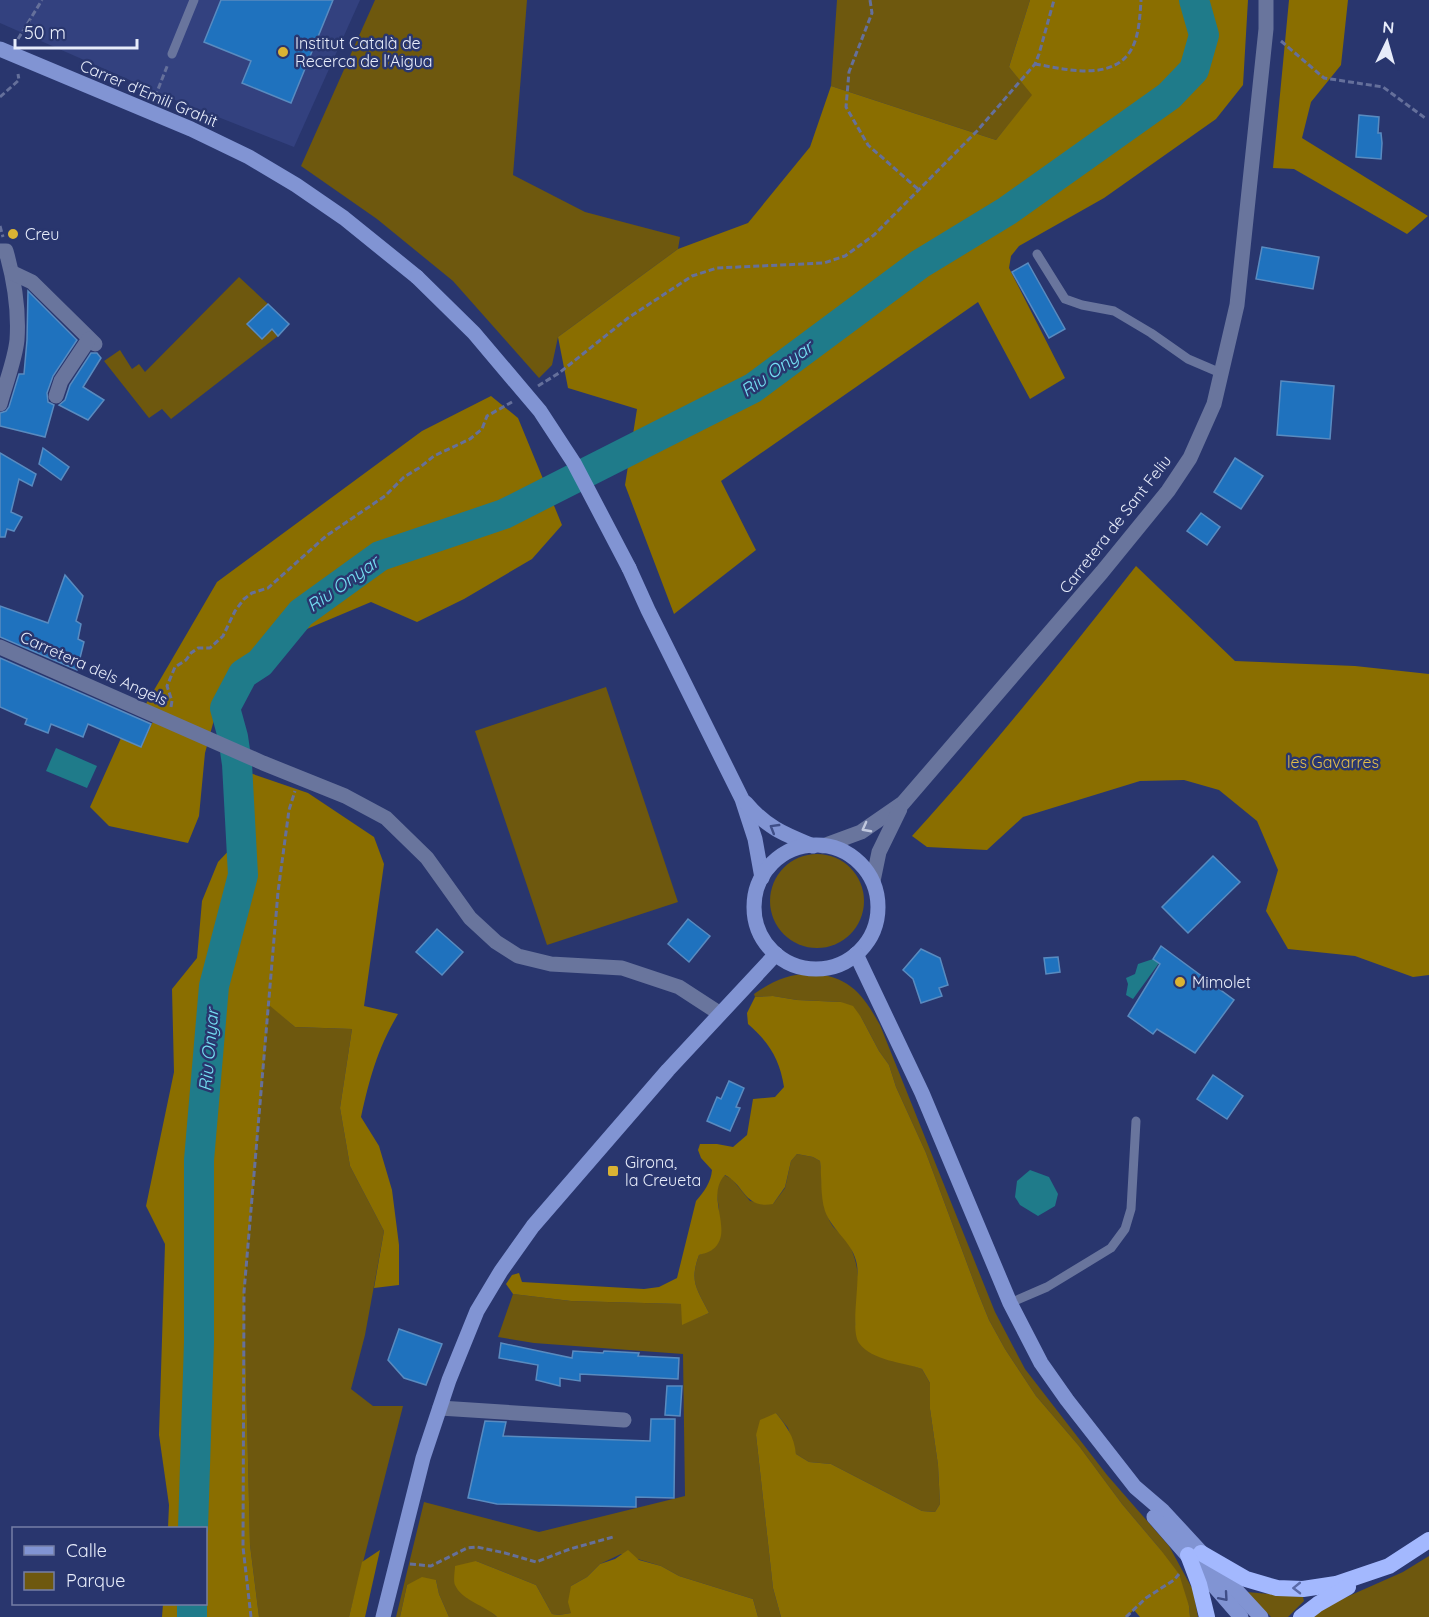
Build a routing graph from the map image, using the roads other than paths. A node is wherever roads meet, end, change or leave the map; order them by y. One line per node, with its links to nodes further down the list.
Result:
1 (194, 0): 4 (lane)
2 (1266, 0): 8 (street, Carretera de Sant Feliu)
3 (6, 52): 12 (main road, Carrer d'Emili Grahit, bridge)
4 (172, 54)
5 (3, 251): 7 (street)
6 (1037, 254): 8 (lane)
7 (13, 273): 9 (street); 10 (street)
8 (1222, 375): 13 (street, Carretera de Sant Feliu)
9 (56, 396)
10 (0, 404)
11 (0, 647): 19 (street, Carretera dels Angels)
12 (742, 799): 14 (main road, one-way to 12); 15 (main road)
13 (903, 802): 14 (street, Carretera de Sant Feliu, one-way to 14); 16 (street, Carretera de Sant Feliu)
14 (818, 846): 15 (main road); 16 (main road)
15 (762, 878): 17 (main road)
16 (873, 881): 18 (main road)
17 (776, 954): 18 (main road); 19 (main road)
18 (856, 954): 21 (main road)
19 (720, 1013): 22 (main road)
20 (1136, 1121): 21 (lane)
21 (1010, 1303): 25 (main road)
22 (440, 1408): 23 (street); 27 (main road)
23 (624, 1420)
24 (1429, 1540): 26 (highway)
25 (1192, 1554): 26 (highway, one-way to 25); 28 (highway); 29 (main road, one-way to 29); 30 (main road)
26 (1389, 1566): 31 (highway)
27 (382, 1617)
28 (1207, 1617)
29 (1241, 1617)
30 (1261, 1617)
31 (1301, 1617)

